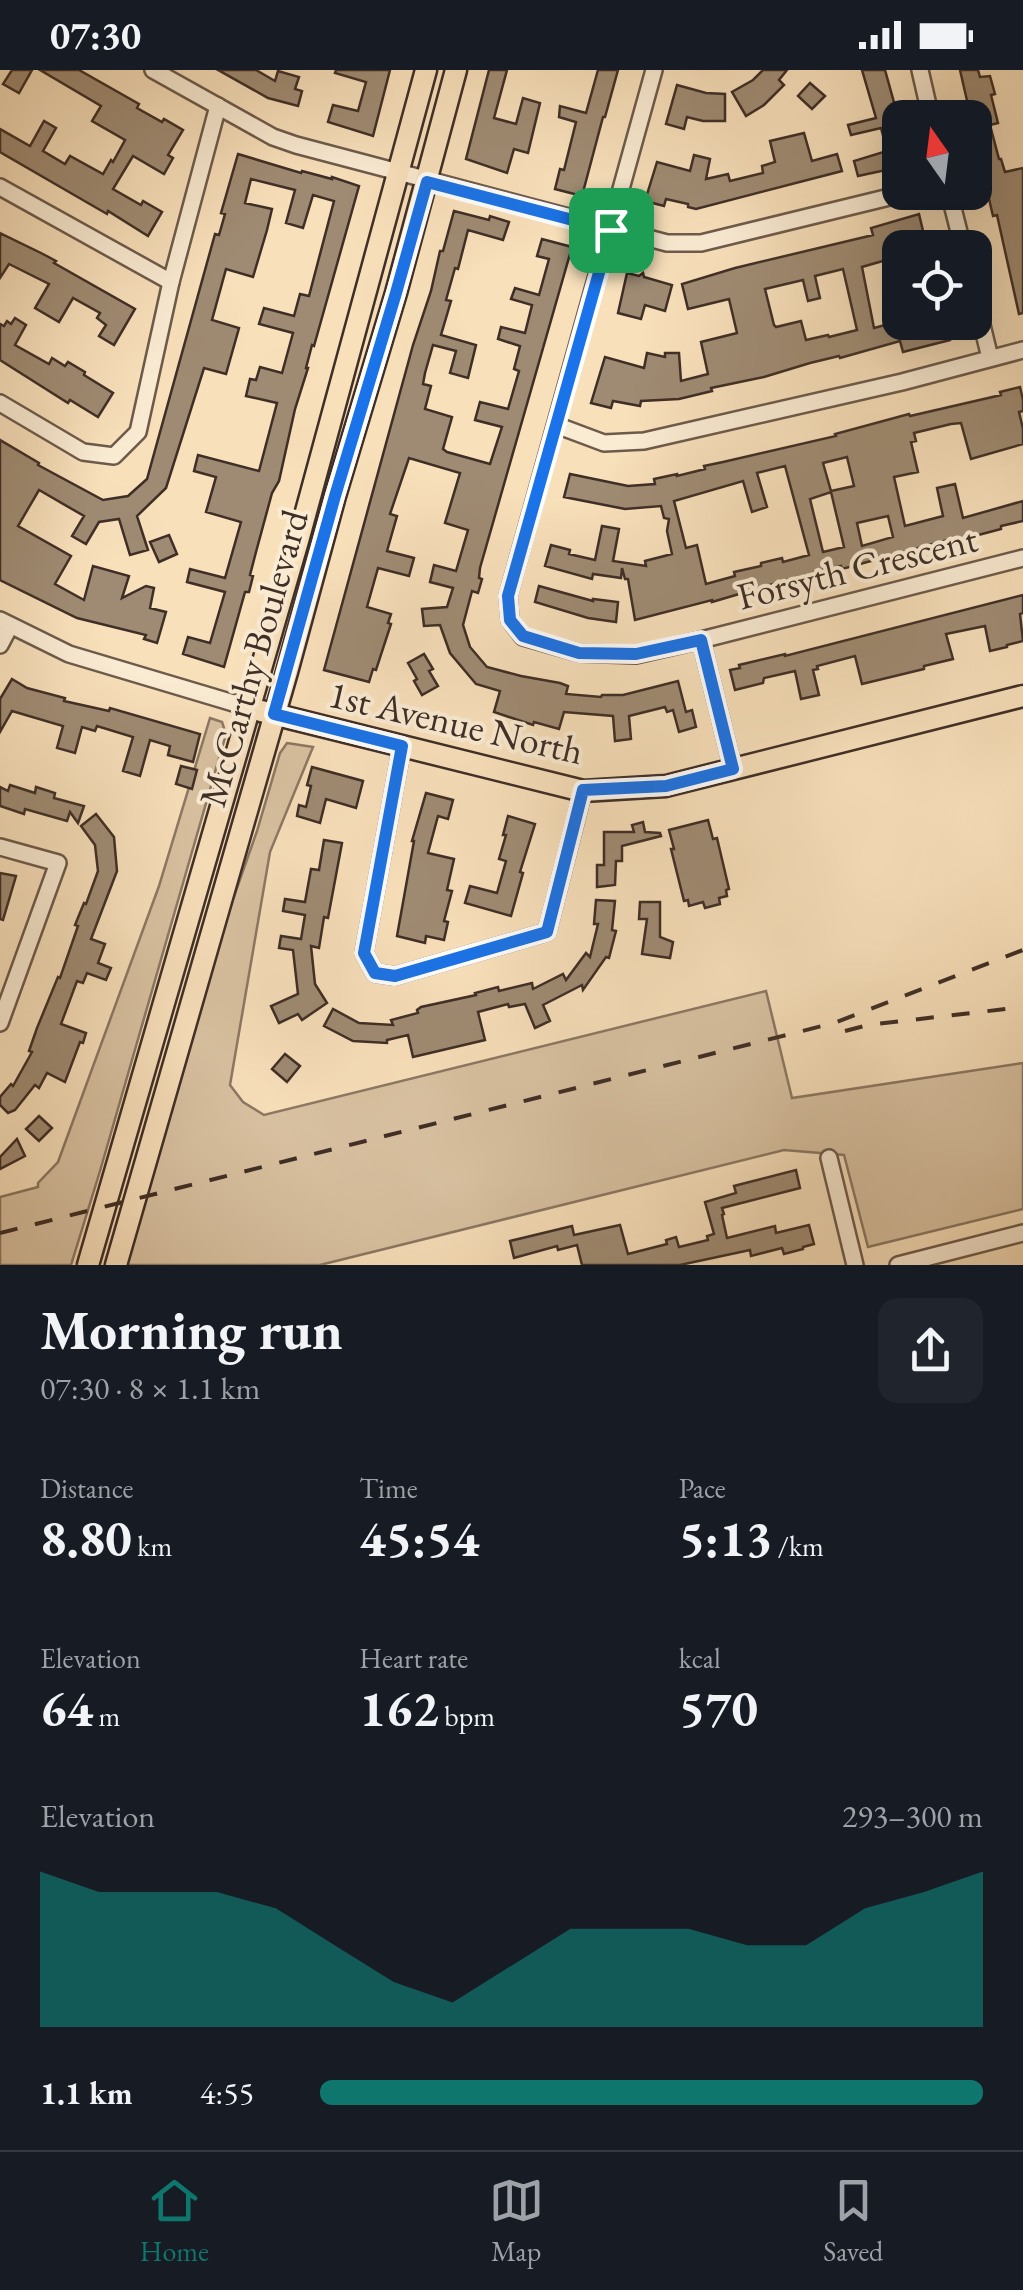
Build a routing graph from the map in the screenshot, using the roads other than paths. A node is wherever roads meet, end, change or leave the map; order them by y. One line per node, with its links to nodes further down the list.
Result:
1 (153, 70): 7 (street)
2 (426, 70): 8 (main road, McCarthy Boulevard)
3 (456, 70): 9 (main road, McCarthy Boulevard)
4 (654, 70): 12 (street, Forsyth Crescent)
5 (920, 70): 6 (street)
6 (928, 100)
7 (218, 106): 8 (street); 13 (street)
8 (398, 173): 9 (street); 24 (main road, McCarthy Boulevard)
9 (427, 182): 12 (street); 25 (main road, McCarthy Boulevard)
10 (0, 187): 13 (street)
11 (882, 199): 12 (street)
12 (611, 230): 18 (street, Forsyth Crescent)
13 (171, 282): 17 (street)
14 (986, 340): 16 (street)
15 (1023, 350): 16 (street)
16 (990, 358): 18 (street)
17 (0, 403)
18 (556, 425): 21 (street, Forsyth Crescent)
19 (1023, 558): 21 (street, Forsyth Crescent)
20 (5, 623): 22 (street); 24 (street, 1st Avenue North)
21 (701, 640): 27 (street)
22 (0, 644)
23 (1023, 696): 27 (main road, 1st Avenue North)
24 (250, 708): 25 (main road, 1st Avenue North); 33 (main road, McCarthy Boulevard)
25 (274, 714): 26 (main road, 1st Avenue North); 34 (main road, McCarthy Boulevard)
26 (402, 746): 28 (main road, 1st Avenue North); 28 (street)
27 (733, 769): 28 (main road, 1st Avenue North)
28 (583, 790)
29 (0, 846): 30 (street)
30 (0, 1024)
31 (830, 1158): 35 (street)
32 (1023, 1233): 36 (street)
33 (88, 1265)
34 (116, 1265)
35 (855, 1265)
36 (898, 1265)

